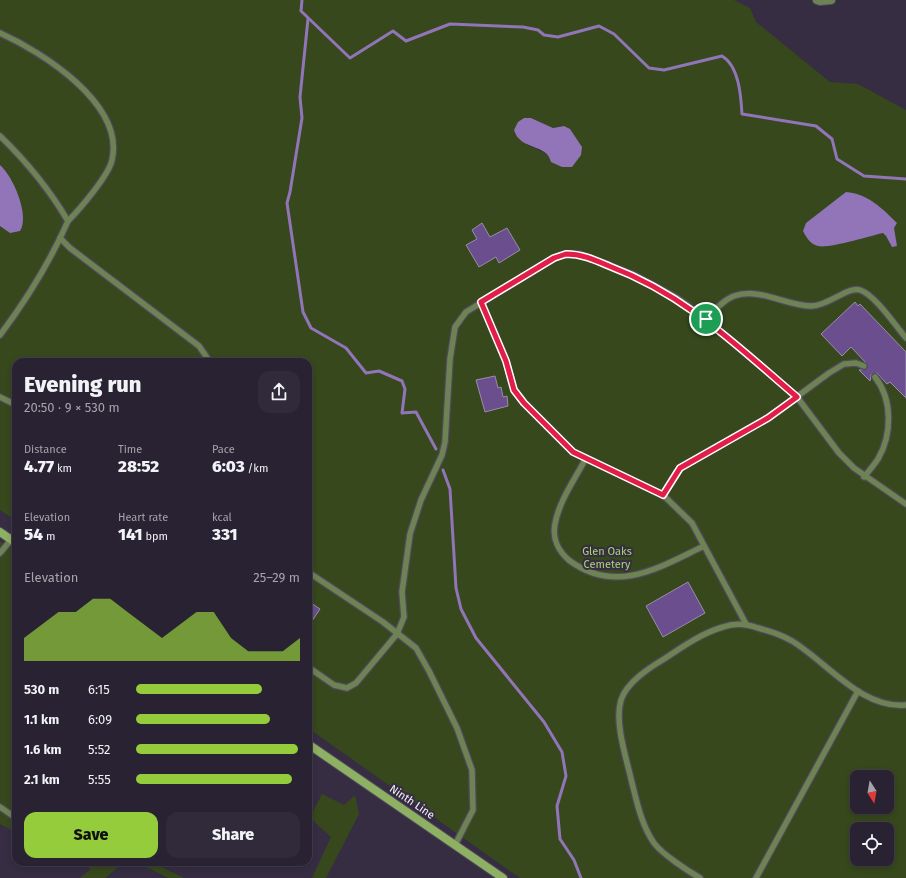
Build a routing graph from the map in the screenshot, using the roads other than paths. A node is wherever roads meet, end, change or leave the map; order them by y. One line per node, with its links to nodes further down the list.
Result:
1 (817, 0): 2 (street)
2 (831, 0)
3 (0, 34): 5 (lane)
4 (0, 136): 5 (lane)
5 (68, 221): 6 (lane)
6 (60, 238): 9 (lane); 11 (lane)
7 (481, 302): 8 (lane); 17 (lane); 28 (lane)
8 (706, 319): 10 (lane); 15 (lane)
9 (0, 335)
10 (906, 338)
11 (207, 358)
12 (864, 366): 15 (lane)
13 (875, 377): 18 (lane)
14 (0, 397): 16 (lane)
15 (797, 397): 18 (lane); 19 (lane)
16 (12, 403)
17 (586, 458): 19 (lane); 24 (lane)
18 (864, 477): 20 (lane)
19 (663, 495): 24 (lane)
20 (906, 504)
21 (0, 532): 22 (main road)
22 (12, 541)
23 (12, 543): 25 (lane)
24 (704, 546): 27 (lane)
25 (0, 553)
26 (312, 575): 28 (lane)
27 (746, 624): 30 (lane); 37 (lane)
28 (397, 634): 29 (lane); 35 (lane)
29 (312, 670)
30 (858, 691): 31 (lane); 38 (lane)
31 (906, 705)
32 (312, 747): 35 (main road, Ninth Line)
33 (0, 807): 34 (lane)
34 (12, 815)
35 (455, 845): 36 (main road, Ninth Line)
36 (503, 878)
37 (700, 878)
38 (756, 878)

